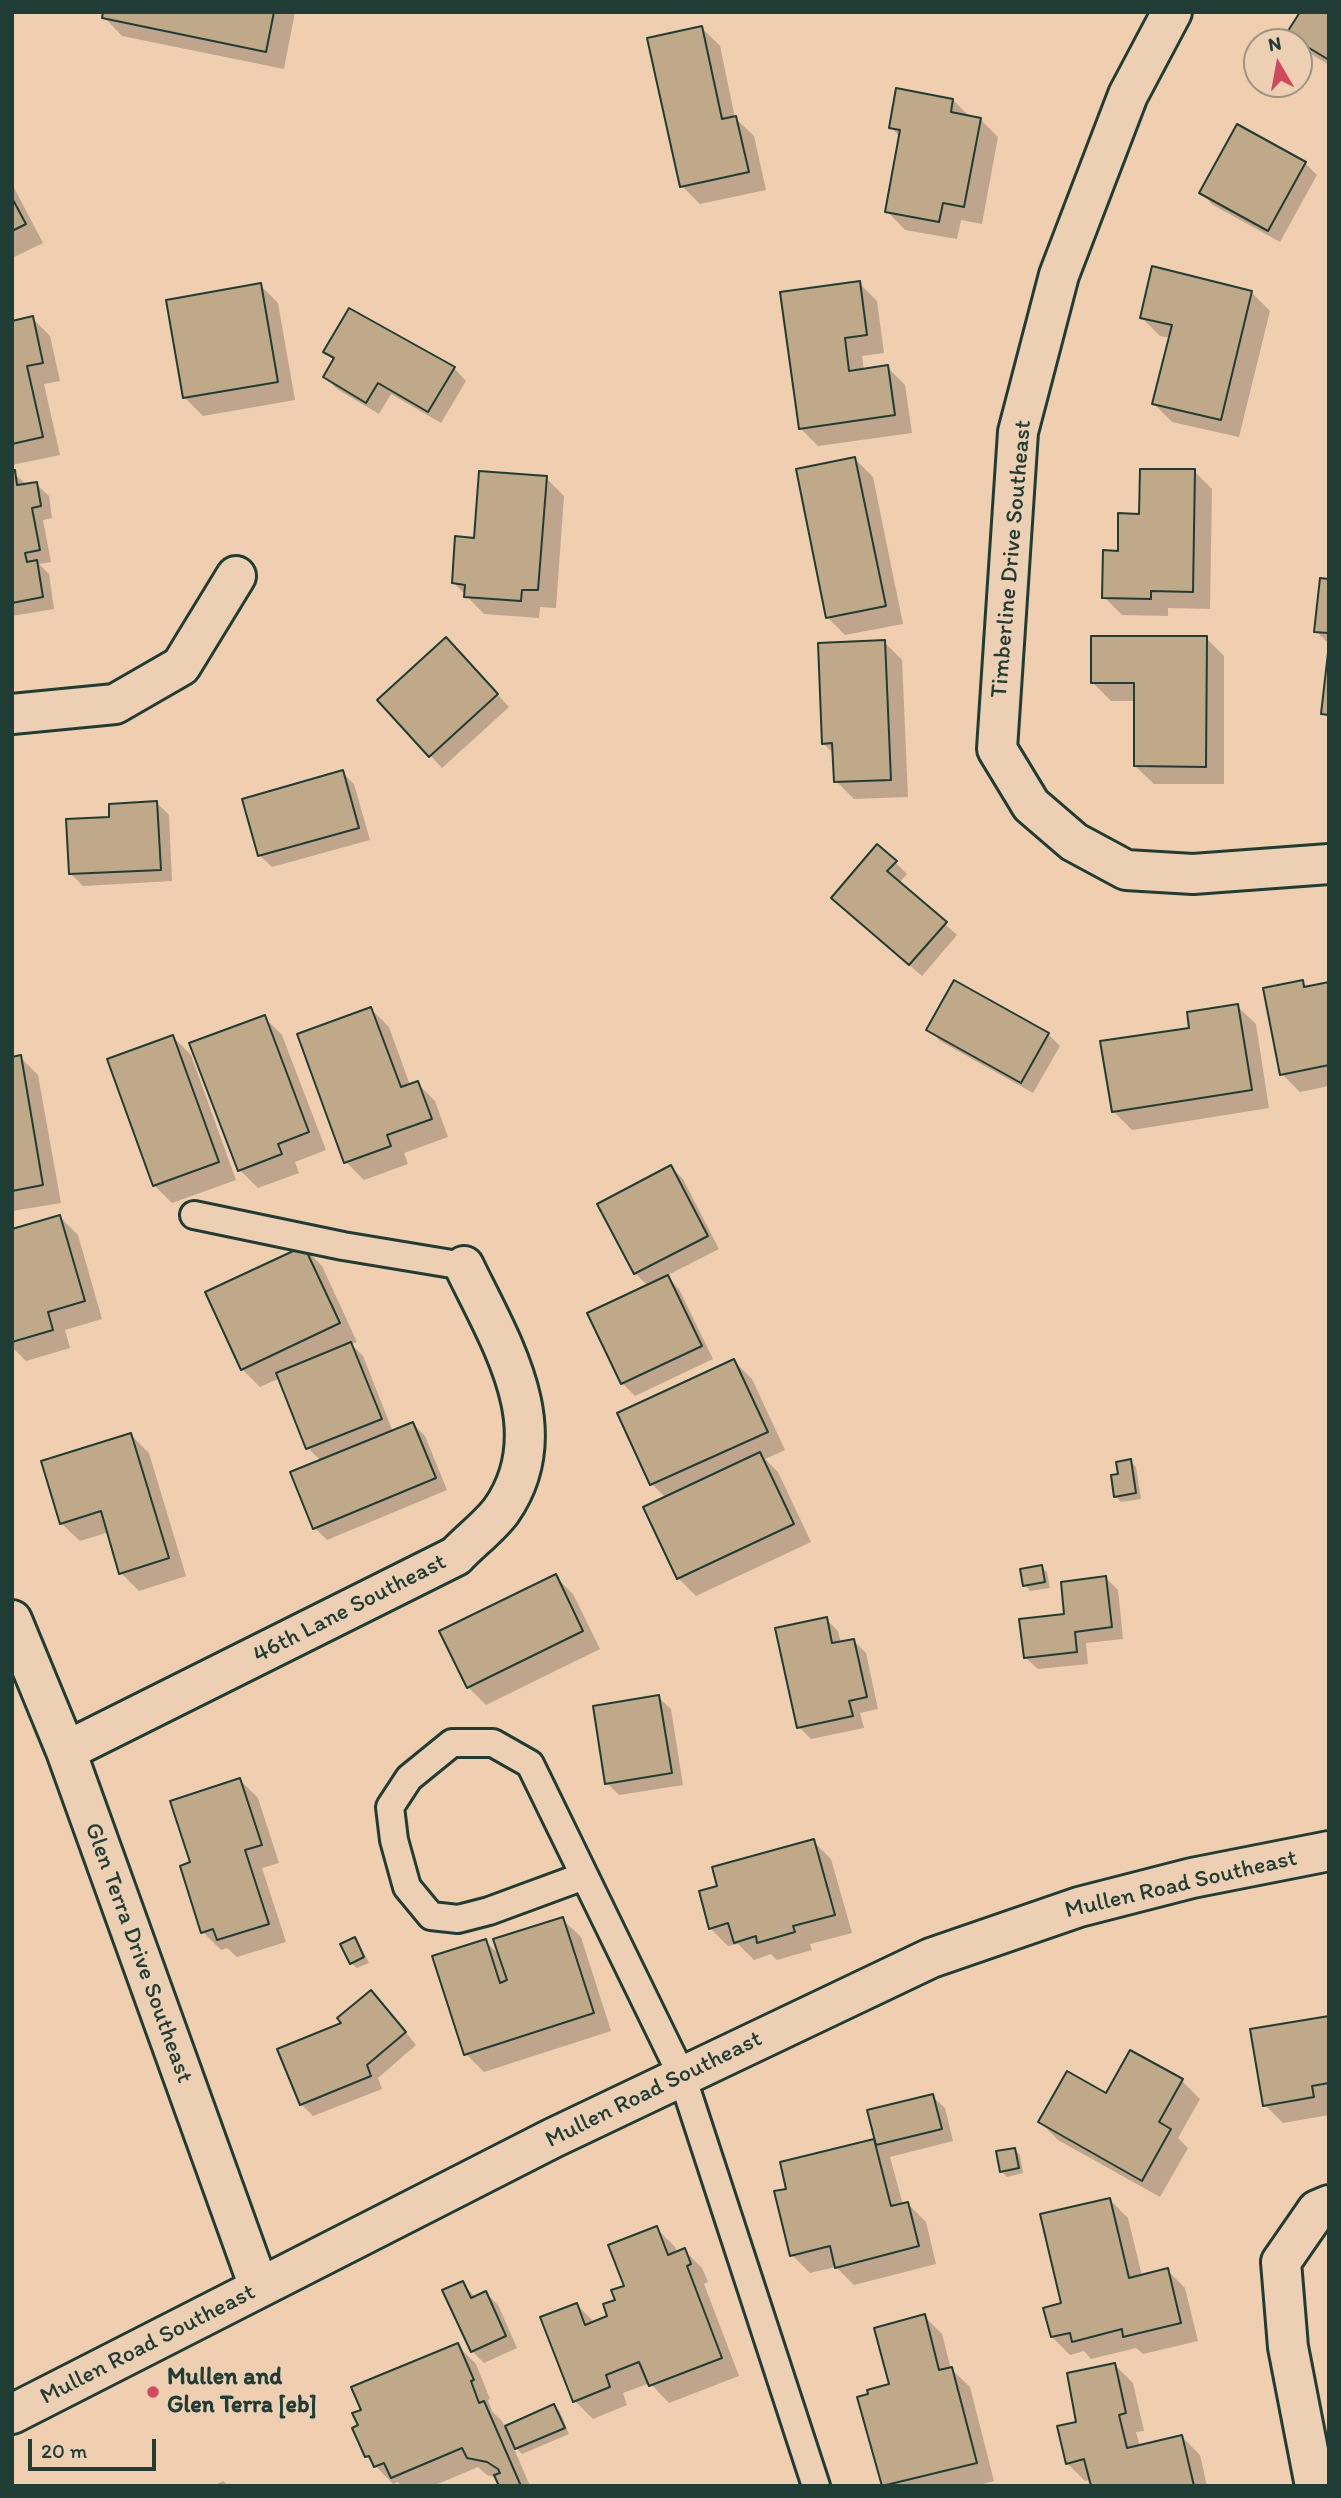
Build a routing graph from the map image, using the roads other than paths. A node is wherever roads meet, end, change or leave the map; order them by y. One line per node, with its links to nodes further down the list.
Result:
1 (1172, 12): 4 (street, Timberline Drive Southeast)
2 (236, 576): 3 (street)
3 (12, 714)
4 (1329, 864)
5 (194, 1215): 6 (lane)
6 (464, 1266): 8 (street, 46th Lane Southeast)
7 (12, 1620): 8 (street, Glen Terra Drive Southeast)
8 (66, 1751): 13 (street, Glen Terra Drive Southeast)
9 (1329, 1851): 11 (street, Mullen Road Southeast)
10 (584, 1876): 10 (lane); 11 (lane)
11 (681, 2076): 13 (street, Mullen Road Southeast); 15 (lane)
12 (1323, 2208): 16 (street)
13 (259, 2287): 14 (street, Mullen Road Southeast)
14 (12, 2414)
15 (816, 2486)
16 (1315, 2486)

